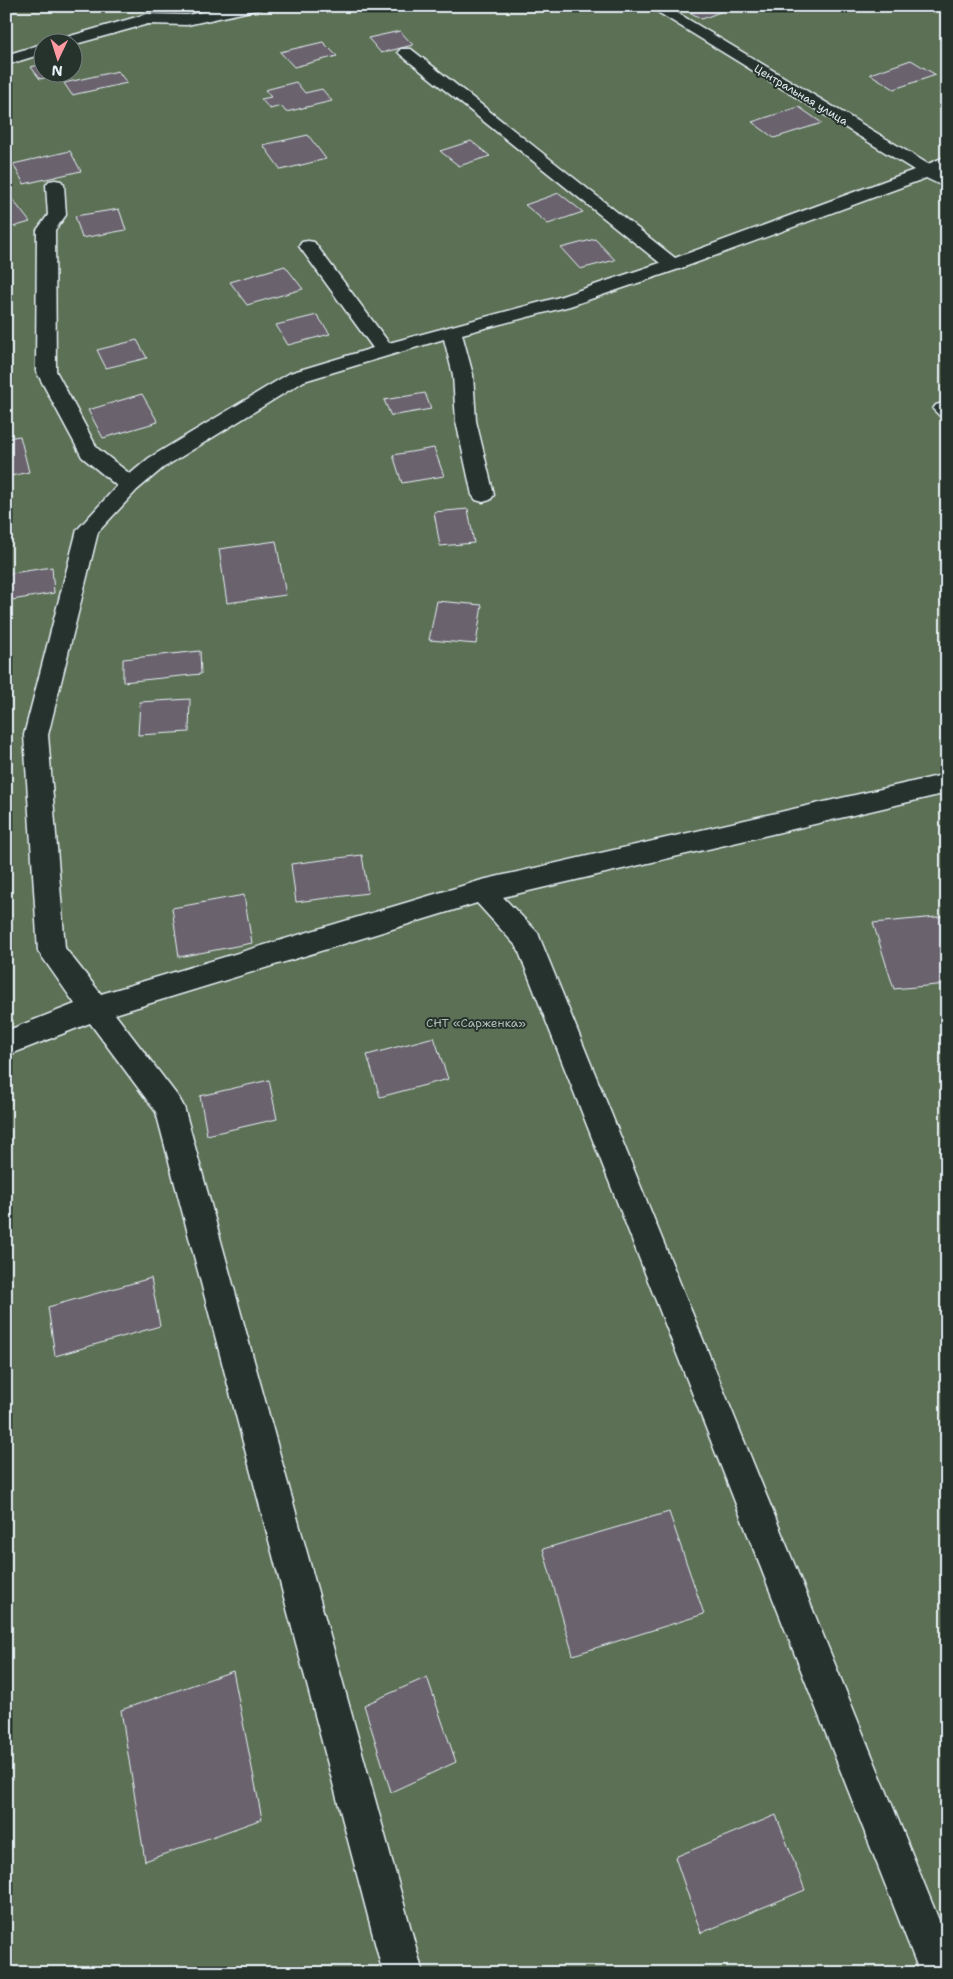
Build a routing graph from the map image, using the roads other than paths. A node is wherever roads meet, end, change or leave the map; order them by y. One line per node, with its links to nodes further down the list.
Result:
1 (255, 6): 4 (street)
2 (655, 6): 9 (street, Центральная улица)
3 (126, 9): 4 (street)
4 (147, 19): 5 (street)
5 (82, 37)
6 (32, 52): 8 (street)
7 (406, 52): 12 (street)
8 (6, 60)
9 (940, 172): 12 (street)
10 (55, 185): 15 (street)
11 (308, 246): 14 (street)
12 (673, 265): 13 (street)
13 (452, 331): 14 (street); 16 (street)
14 (385, 351): 15 (street)
15 (130, 485): 19 (street)
16 (483, 494)
17 (944, 786): 18 (street)
18 (482, 891): 19 (street); 22 (street)
19 (95, 1008): 20 (street); 21 (street)
20 (6, 1044)
21 (403, 1973)
22 (940, 1973)

